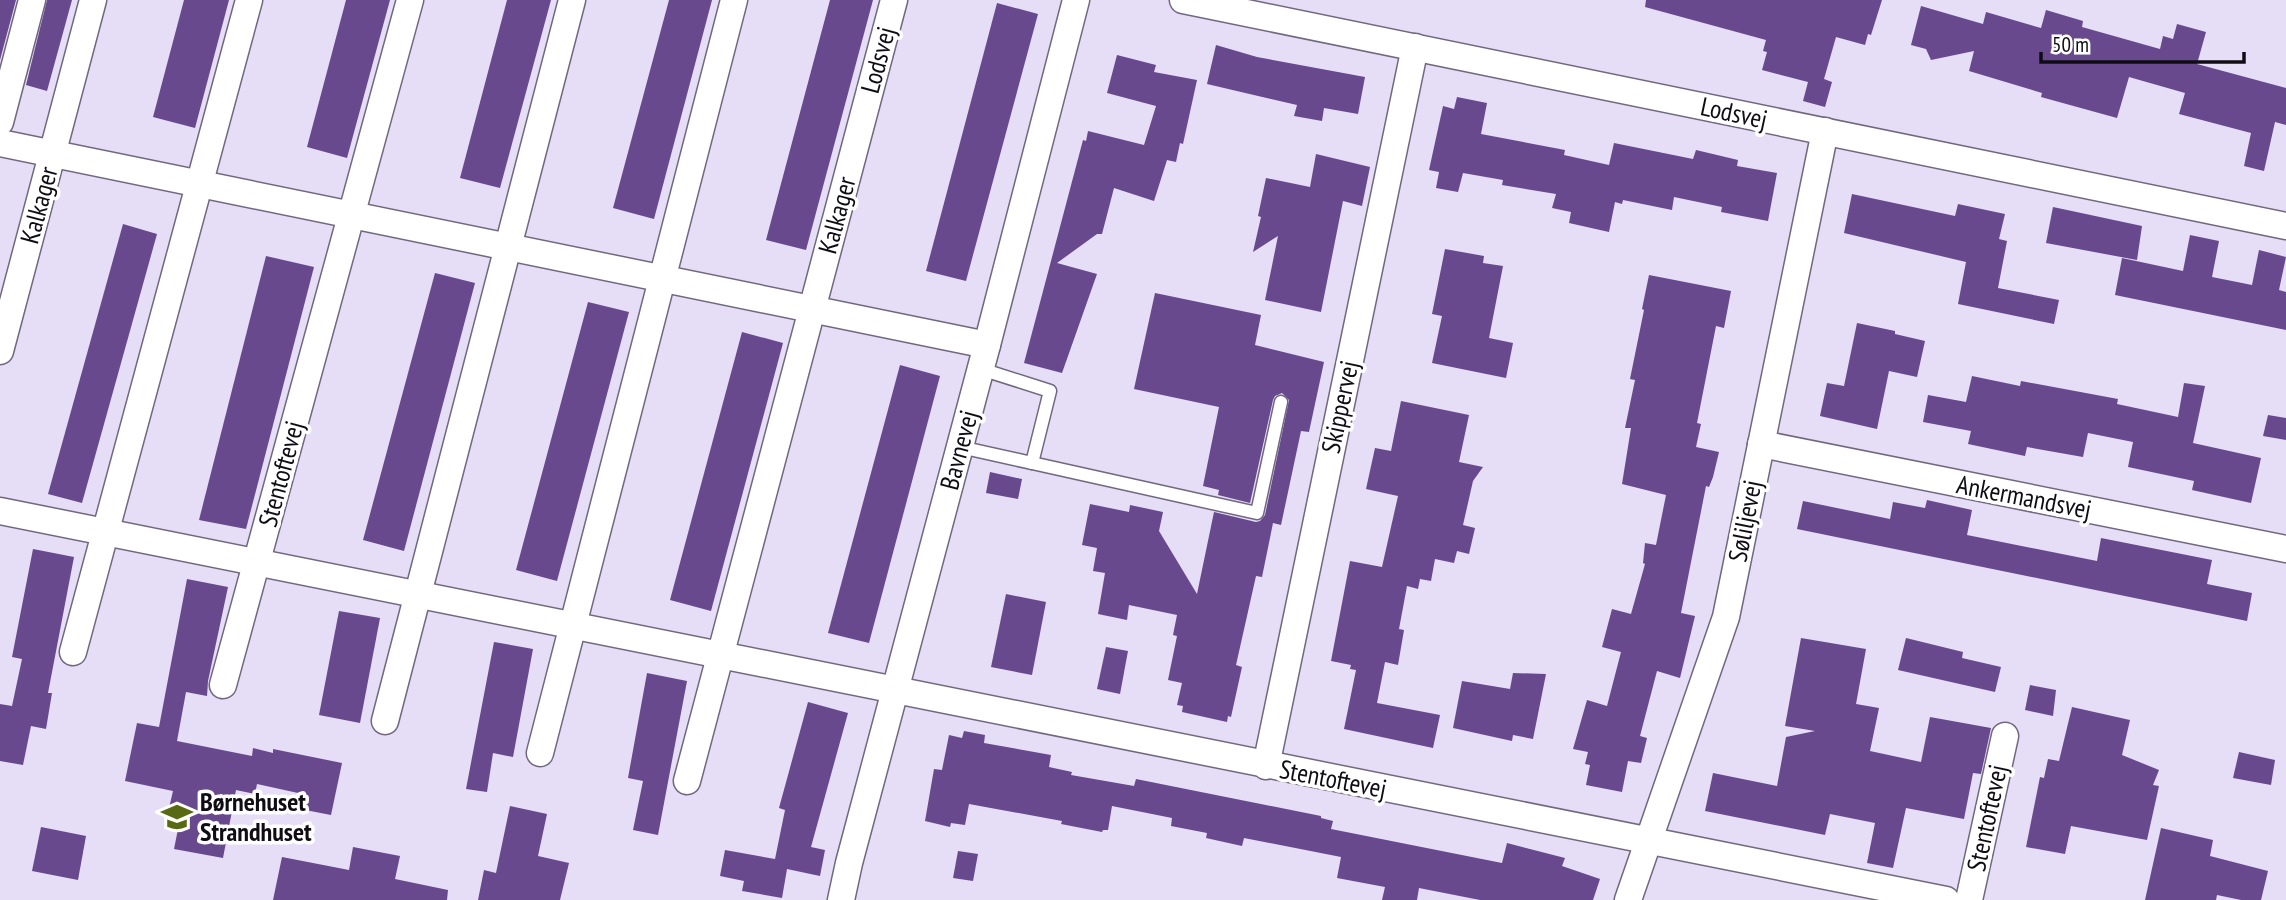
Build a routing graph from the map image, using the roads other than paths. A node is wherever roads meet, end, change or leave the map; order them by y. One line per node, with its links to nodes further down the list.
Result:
1 (33, 0): 12 (street)
2 (93, 0): 15 (street, Kalkager)
3 (410, 0): 17 (street)
4 (572, 0): 19 (street)
5 (734, 0): 20 (street)
6 (894, 0): 11 (street, Lodsvej)
7 (1076, 0): 23 (street, Bavnevej)
8 (1183, 0): 10 (street, Lodsvej)
9 (248, 3): 16 (street)
10 (1415, 47): 13 (street, Lodsvej); 41 (street, Skippervej)
11 (862, 121): 21 (street, Kalkager)
12 (0, 122)
13 (1825, 131): 18 (street, Lodsvej); 25 (street, Søliljevej)
14 (0, 143): 15 (street, Kalkager)
15 (52, 153): 16 (street, Kalkager); 22 (street, Kalkager)
16 (200, 184): 17 (street, Kalkager); 29 (street)
17 (352, 215): 19 (street, Kalkager); 31 (street, Stentoftevej)
18 (2286, 226)
19 (508, 247): 20 (street, Kalkager); 32 (street)
20 (662, 278): 21 (street, Kalkager); 33 (street)
21 (812, 309): 23 (street, Kalkager); 35 (street, Kalkager)
22 (2, 344)
23 (984, 357): 26 (street, Bavnevej); 27 (lane)
24 (1281, 402): 27 (lane)
25 (1761, 444): 30 (street, Ankermandsvej); 43 (street, Søliljevej)
26 (960, 447): 27 (lane); 37 (street, Bavnevej)
27 (1032, 463)
28 (0, 510): 29 (street, Stentoftevej)
29 (106, 532): 31 (street, Stentoftevej); 34 (street)
30 (2286, 549)
31 (257, 562): 32 (street, Stentoftevej); 36 (street, Stentoftevej)
32 (418, 594): 33 (street, Stentoftevej); 38 (street)
33 (573, 625): 35 (street, Stentoftevej); 40 (street)
34 (73, 652)
35 (720, 654): 37 (street, Stentoftevej); 42 (street)
36 (223, 685)
37 (895, 689): 41 (street, Stentoftevej); 44 (street, Bavnevej)
38 (385, 721)
39 (2005, 736): 47 (street, Stentoftevej)
40 (540, 753)
41 (1266, 766): 43 (street, Stentoftevej)
42 (687, 781)
43 (1648, 841): 45 (street, Søliljevej); 46 (street, Stentoftevej)
44 (841, 900)
45 (1628, 900)
46 (1946, 900)
47 (1969, 900)

